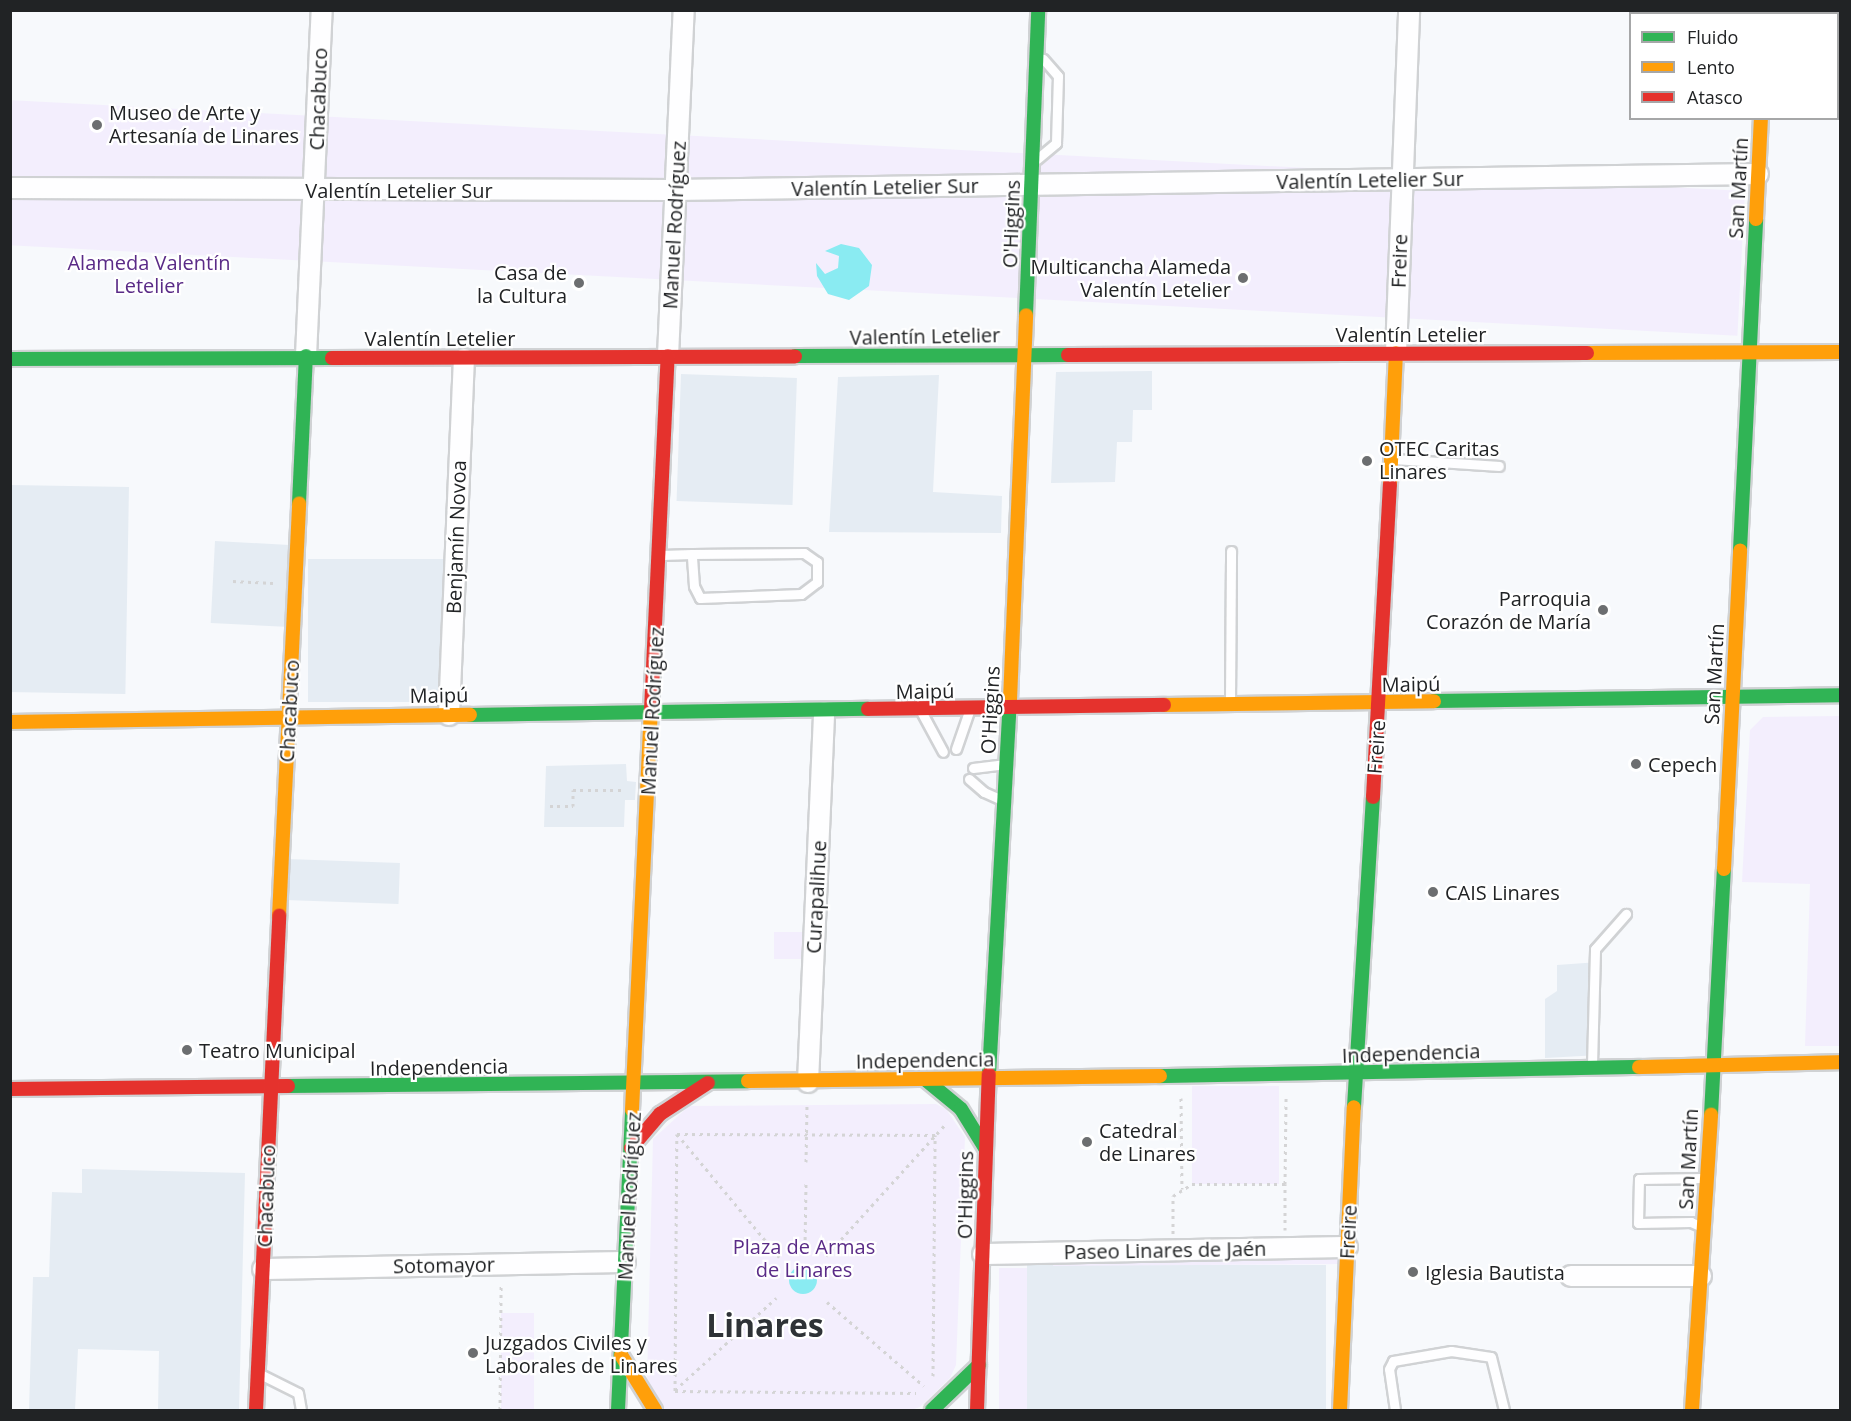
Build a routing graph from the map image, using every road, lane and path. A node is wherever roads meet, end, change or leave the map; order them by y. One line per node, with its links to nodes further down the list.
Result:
1 (321, 10): 12 (street, Chacabuco)
2 (684, 10): 13 (street, Manuel Rodríguez)
3 (1038, 10): 5 (main road, O'Higgins)
4 (1409, 10): 9 (street, Freire)
5 (1036, 52): 7 (main road, O'Higgins); 7 (lane)
6 (1761, 120): 8 (main road, San Martín)
7 (1033, 162): 10 (main road, O'Higgins)
8 (1758, 174): 9 (street, Valentín Letelier Sur); 16 (main road, San Martín)
9 (1401, 179): 10 (street, Valentín Letelier Sur); 15 (street, Freire)
10 (1032, 185): 13 (street, Valentín Letelier Sur); 17 (main road, O'Higgins)
11 (10, 188): 12 (street, Valentín Letelier Sur)
12 (314, 189): 13 (street, Valentín Letelier Sur); 18 (street, Chacabuco)
13 (675, 190): 19 (street, Manuel Rodríguez)
14 (1840, 352): 16 (main road, Valentín Letelier)
15 (1396, 353): 16 (main road, Valentín Letelier); 17 (main road, Valentín Letelier); 22 (main road, Freire)
16 (1749, 353): 29 (main road, San Martín)
17 (1025, 354): 19 (main road, Valentín Letelier); 35 (main road, O'Higgins)
18 (306, 356): 20 (main road, Valentín Letelier); 21 (main road, Valentín Letelier); 28 (main road, Chacabuco)
19 (668, 356): 21 (main road, Valentín Letelier); 26 (main road, Manuel Rodríguez)
20 (10, 359)
21 (464, 359): 38 (street, Benjamín Novoa)
22 (1391, 458): 23 (lane); 31 (main road, Freire)
23 (1499, 466)
24 (1231, 551): 32 (lane)
25 (692, 554): 25 (lane); 26 (lane)
26 (659, 555): 36 (main road, Manuel Rodríguez)
27 (233, 581): 28 (path)
28 (296, 584): 39 (main road, Chacabuco)
29 (1732, 695): 30 (main road, Maipú); 31 (main road, Maipú); 51 (main road, San Martín)
30 (1840, 696)
31 (1379, 704): 32 (main road, Maipú); 53 (main road, Freire)
32 (1230, 706): 35 (main road, Maipú)
33 (921, 710): 34 (main road, Maipú); 37 (main road, Maipú); 42 (lane)
34 (969, 710): 35 (main road, Maipú); 41 (lane)
35 (1010, 710): 43 (main road, O'Higgins)
36 (652, 711): 37 (main road, Maipú); 38 (main road, Maipú); 46 (main road, Manuel Rodríguez)
37 (824, 711): 58 (street, Curapalihue)
38 (449, 715): 39 (main road, Maipú)
39 (289, 717): 40 (main road, Maipú); 61 (main road, Chacabuco)
40 (10, 722)
41 (956, 749)
42 (943, 752)
43 (1007, 764): 44 (lane); 47 (main road, O'Higgins)
44 (973, 768)
45 (969, 779): 47 (lane)
46 (649, 789): 48 (path); 60 (main road, Manuel Rodríguez)
47 (1005, 800): 56 (main road, O'Higgins)
48 (550, 806)
49 (1626, 914): 52 (lane)
50 (1840, 1062): 51 (main road, Independencia)
51 (1714, 1063): 52 (main road, Independencia); 69 (main road, San Martín)
52 (1592, 1067): 53 (main road, Independencia)
53 (1354, 1074): 54 (main road, Independencia); 75 (main road, Freire)
54 (1287, 1075): 55 (main road, Independencia); 71 (path)
55 (1181, 1076): 56 (main road, Independencia); 72 (path)
56 (989, 1078): 57 (main road, Independencia); 67 (main road, O'Higgins)
57 (926, 1080): 58 (main road, Independencia); 67 (main road)
58 (808, 1082): 59 (main road, Independencia); 64 (path)
59 (708, 1083): 60 (main road, Independencia); 66 (main road)
60 (634, 1084): 61 (main road, Independencia); 66 (main road, Manuel Rodríguez)
61 (271, 1088): 62 (main road, Independencia); 82 (main road, Chacabuco)
62 (10, 1089)
63 (677, 1134): 64 (path); 80 (path); 92 (path)
64 (807, 1134): 65 (path); 68 (path)
65 (935, 1135): 79 (path); 91 (path)
66 (631, 1148): 81 (main road, Manuel Rodríguez)
67 (985, 1148): 78 (main road, O'Higgins)
68 (806, 1162)
69 (1706, 1178): 73 (main road, San Martín); 73 (lane)
70 (806, 1181): 74 (path)
71 (1285, 1184): 72 (path); 76 (path)
72 (1182, 1190): 77 (path)
73 (1704, 1228): 83 (main road, San Martín)
74 (805, 1247)
75 (1347, 1247): 76 (street, Paseo Linares de Jaén); 102 (main road, Freire)
76 (1285, 1248): 77 (street, Paseo Linares de Jaén)
77 (1173, 1250): 78 (street, Paseo Linares de Jaén)
78 (983, 1254): 89 (main road, O'Higgins)
79 (825, 1256)
80 (779, 1257)
81 (625, 1262): 82 (street, Sotomayor); 88 (main road, Manuel Rodríguez)
82 (263, 1269): 90 (main road, Chacabuco)
83 (1701, 1275): 84 (street); 105 (main road, San Martín)
84 (1571, 1276)
85 (493, 1278): 97 (path)
86 (776, 1298): 92 (path)
87 (827, 1302): 94 (path)
88 (621, 1355): 98 (main road, Manuel Rodríguez); 99 (main road)
89 (979, 1365): 100 (main road); 101 (main road, O'Higgins)
90 (258, 1372): 95 (main road, Chacabuco); 96 (lane)
91 (933, 1381)
92 (675, 1391): 93 (path)
93 (921, 1393)
94 (932, 1393)
95 (256, 1410)
96 (301, 1410)
97 (500, 1410)
98 (618, 1410)
99 (655, 1410)
100 (932, 1410)
101 (977, 1410)
102 (1340, 1410)
103 (1395, 1410): 104 (lane)
104 (1504, 1410)
105 (1692, 1410)

